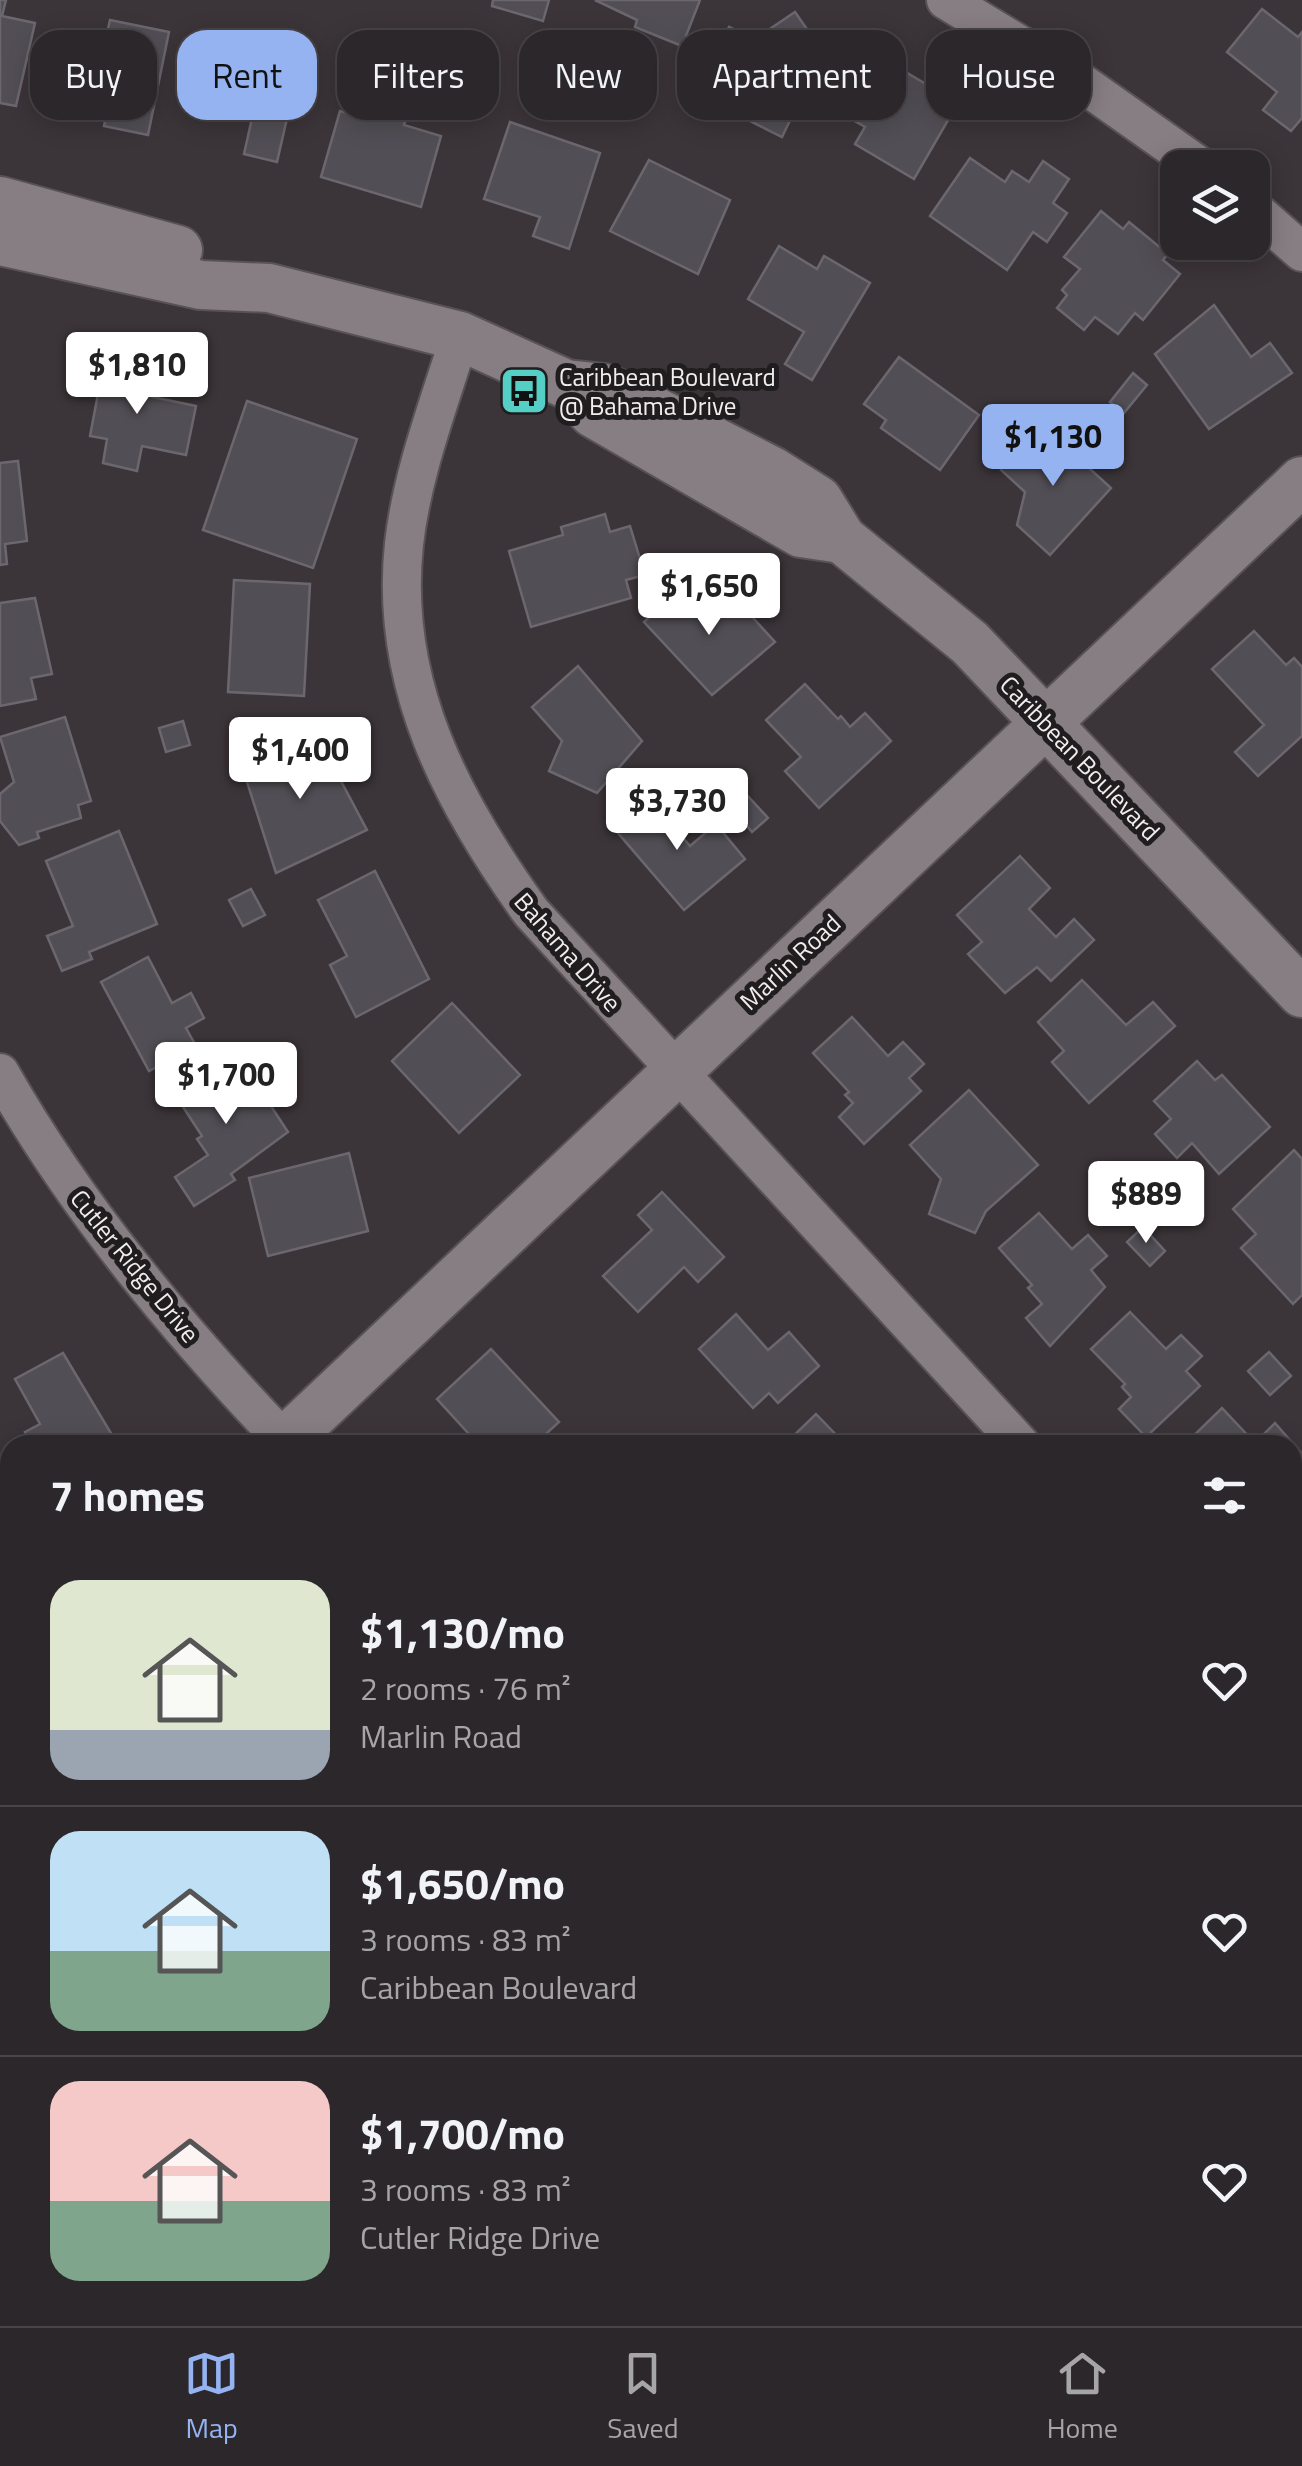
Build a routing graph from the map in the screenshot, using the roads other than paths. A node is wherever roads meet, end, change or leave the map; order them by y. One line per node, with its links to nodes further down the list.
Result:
1 (946, 0): 2 (street)
2 (1177, 150)
3 (0, 201): 7 (street, Caribbean Boulevard)
4 (1270, 224): 6 (street)
5 (0, 241): 7 (street, Caribbean Boulevard)
6 (1302, 252)
7 (269, 288): 8 (street, Caribbean Boulevard)
8 (460, 336): 10 (street, Caribbean Boulevard); 12 (street, Bahama Drive)
9 (1302, 481): 10 (street, Marlin Road)
10 (1047, 722): 11 (street, Caribbean Boulevard); 12 (street, Marlin Road)
11 (1302, 993)
12 (672, 1071): 15 (street, Marlin Road); 16 (street, Bahama Drive)
13 (0, 1072): 14 (street, Cutler Ridge Drive)
14 (277, 1435)
15 (294, 1435)
16 (1012, 1435)

